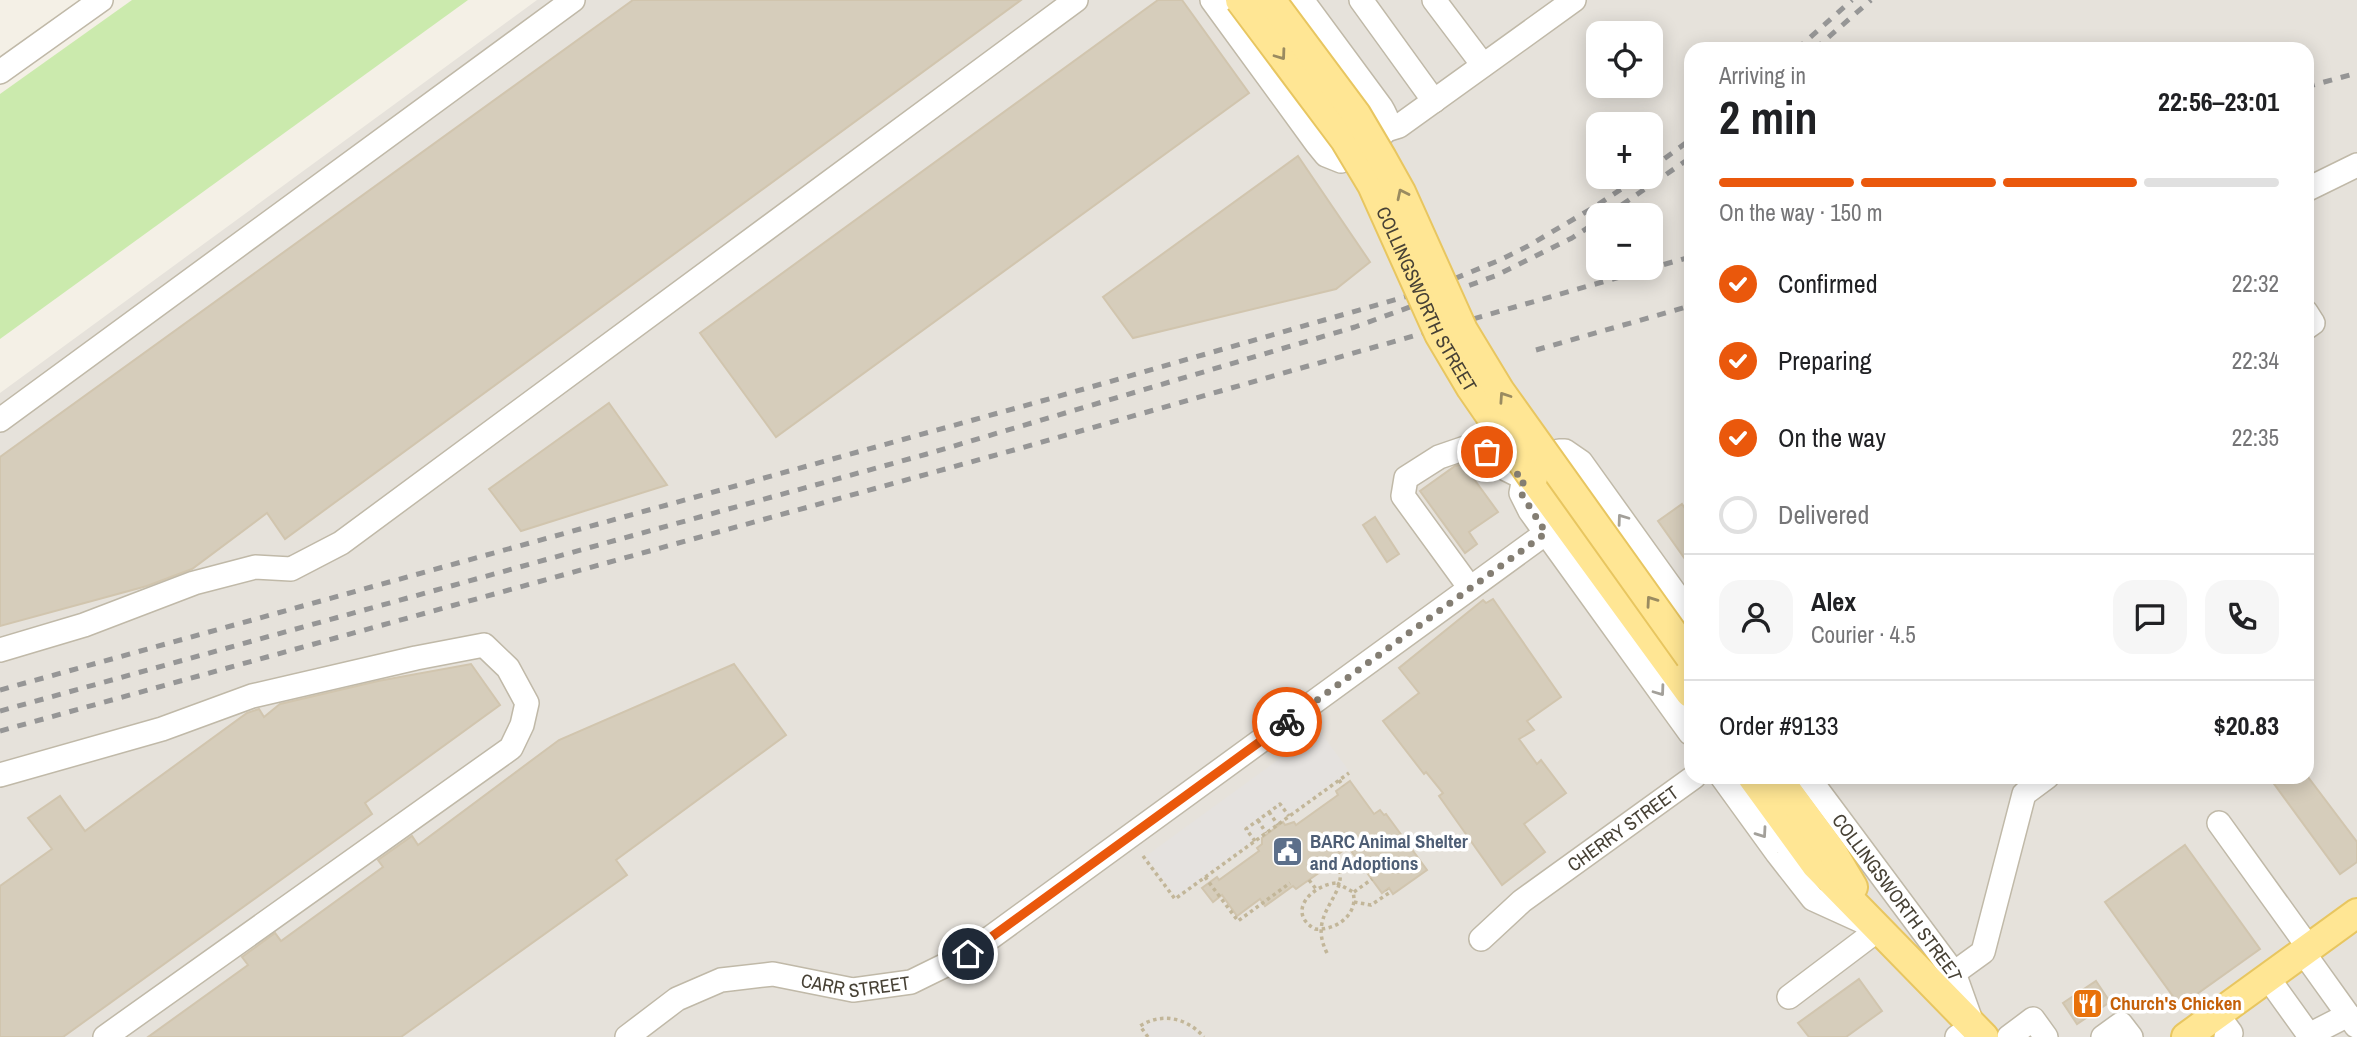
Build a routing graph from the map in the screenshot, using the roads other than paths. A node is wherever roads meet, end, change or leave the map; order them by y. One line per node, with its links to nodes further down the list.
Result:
1 (101, 0): 11 (street)
2 (573, 0): 16 (street)
3 (1076, 0): 22 (street)
4 (1271, 0): 21 (main road, COLLINGSWORTH STREET, one-way to 4, bridge)
5 (1302, 0): 13 (street)
6 (1361, 0): 12 (street)
7 (1434, 0): 10 (street)
8 (1574, 0): 10 (street, COLLINGSWORTH STREET)
9 (1222, 1): 13 (street, COLLINGSWORTH STREET); 23 (main road, COLLINGSWORTH STREET, one-way to 23, bridge)
10 (1483, 65): 12 (street, COLLINGSWORTH STREET)
11 (0, 72)
12 (1434, 101): 13 (street, COLLINGSWORTH STREET)
13 (1386, 130)
14 (2357, 165): 15 (street)
15 (2314, 186)
16 (0, 420)
17 (1524, 478): 18 (street); 19 (street); 20 (street, one-way to 17)
18 (1546, 533): 19 (street, CARR STREET); 24 (street, one-way to 24)
19 (1470, 589): 44 (street, CARR STREET)
20 (1684, 606)
21 (1684, 649)
22 (0, 650)
23 (1684, 685)
24 (1684, 725)
25 (0, 775): 43 (street)
26 (1684, 784): 35 (street, CHERRY STREET)
27 (1727, 784): 34 (street, COLLINGSWORTH STREET, one-way to 34)
28 (1757, 784): 34 (main road, COLLINGSWORTH STREET)
29 (1782, 784): 34 (main road, COLLINGSWORTH STREET)
30 (1819, 784): 37 (street, COLLINGSWORTH STREET)
31 (2018, 785): 37 (street)
32 (2219, 823): 36 (street)
33 (2357, 913): 36 (main road)
34 (1879, 929): 39 (street); 42 (main road, COLLINGSWORTH STREET)
35 (1481, 939)
36 (2306, 950): 38 (main road); 40 (street)
37 (1954, 973): 42 (street, COLLINGSWORTH STREET)
38 (2268, 978): 40 (street); 41 (main road)
39 (1789, 997)
40 (2353, 1021)
41 (2222, 1026): 49 (main road)
42 (1971, 1033)
43 (105, 1037)
44 (627, 1037)
45 (2009, 1037): 46 (street)
46 (2046, 1037)
47 (2103, 1037): 48 (street)
48 (2131, 1037)
49 (2187, 1037)

